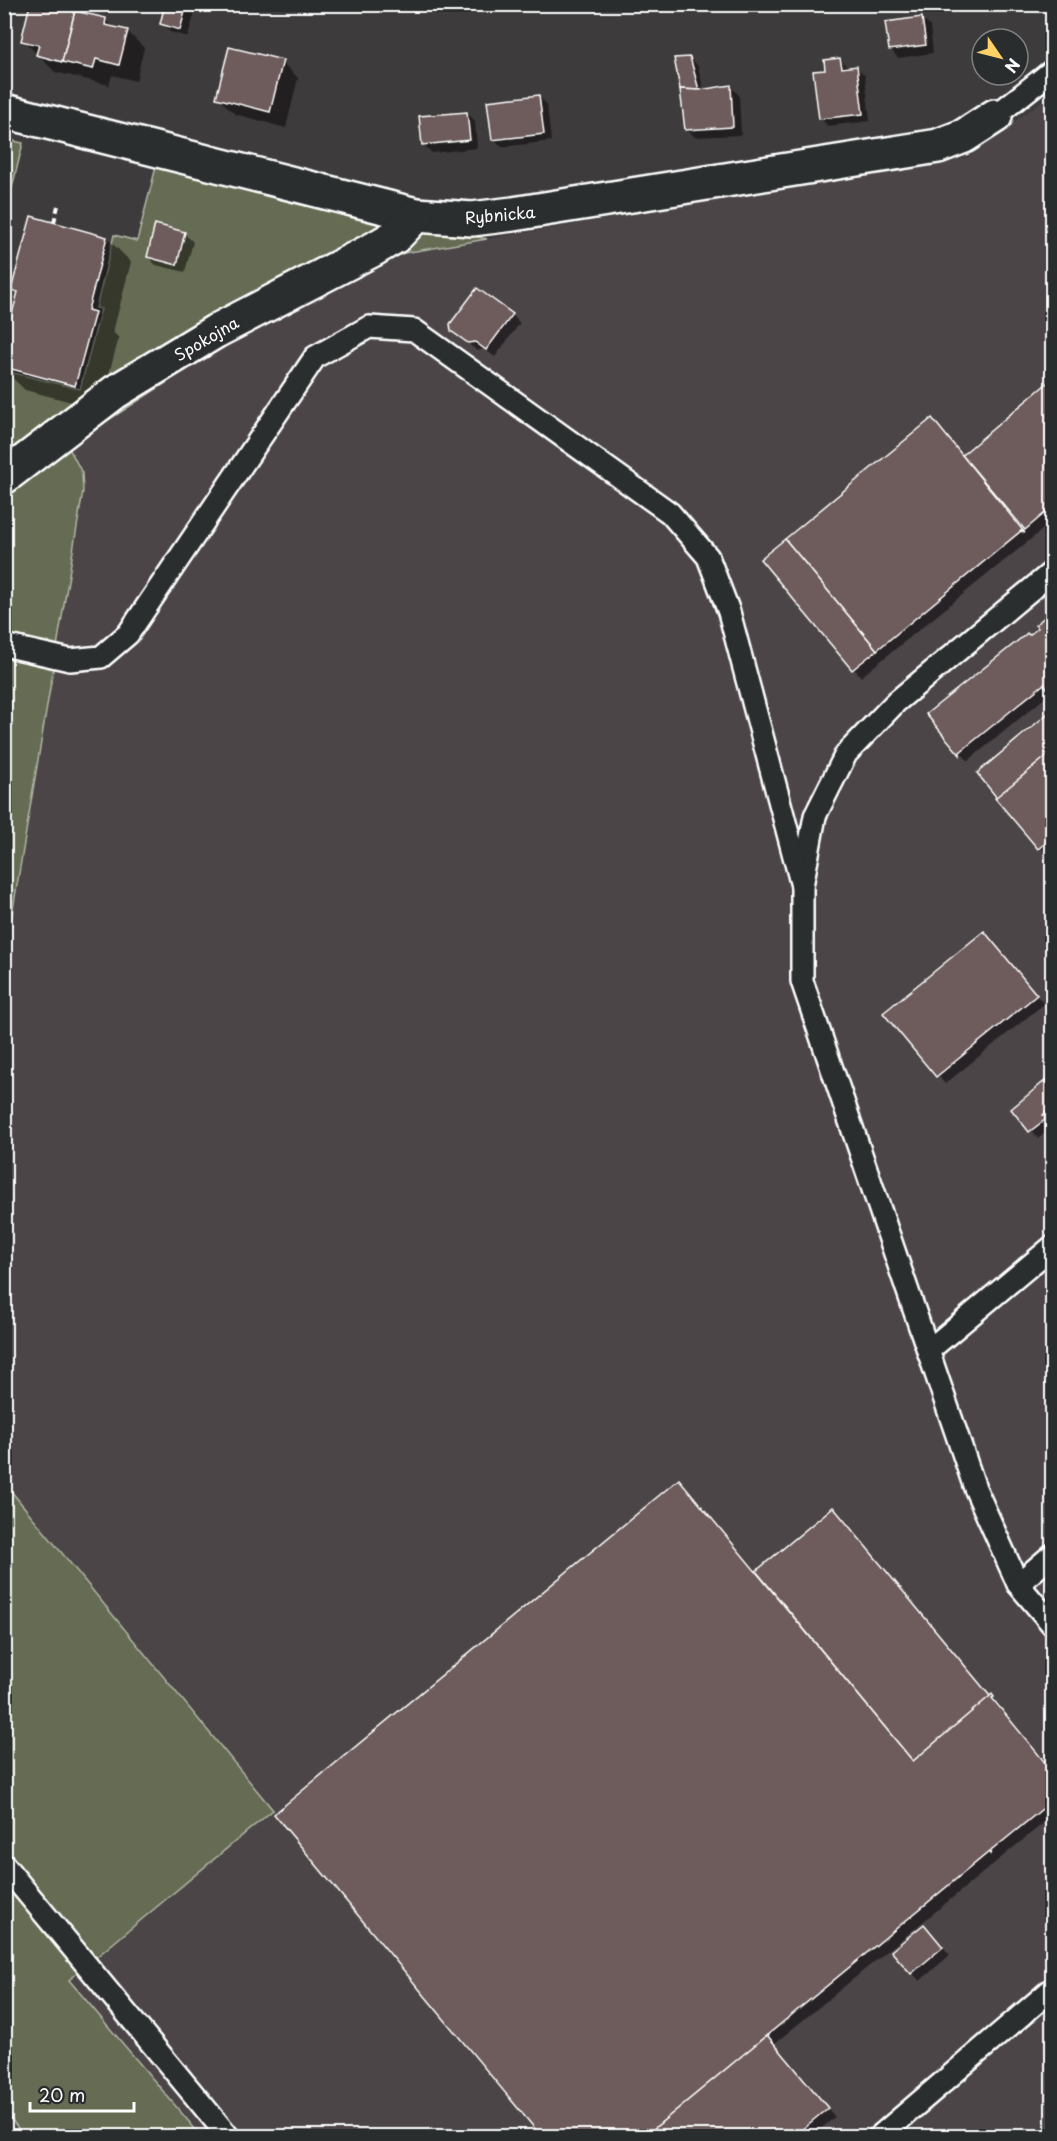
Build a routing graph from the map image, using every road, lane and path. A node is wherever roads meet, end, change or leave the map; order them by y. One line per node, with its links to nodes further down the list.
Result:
1 (1053, 71): 3 (lane)
2 (4, 111): 5 (street, Rybnicka)
3 (995, 116): 5 (street, Rybnicka)
4 (59, 202): 6 (path)
5 (416, 215): 7 (street, Spokojna)
6 (54, 222)
7 (4, 477)
8 (1053, 572): 10 (lane)
9 (4, 645): 10 (lane)
10 (802, 886): 12 (lane)
11 (1053, 1247): 12 (lane)
12 (928, 1351): 14 (lane)
13 (1053, 1556): 14 (lane)
14 (1018, 1584): 15 (lane)
15 (1053, 1624)
16 (4, 1865): 20 (lane)
17 (1053, 1989): 21 (lane)
18 (4, 2132): 19 (path)
19 (8, 2136)
20 (228, 2136)
21 (880, 2136)

